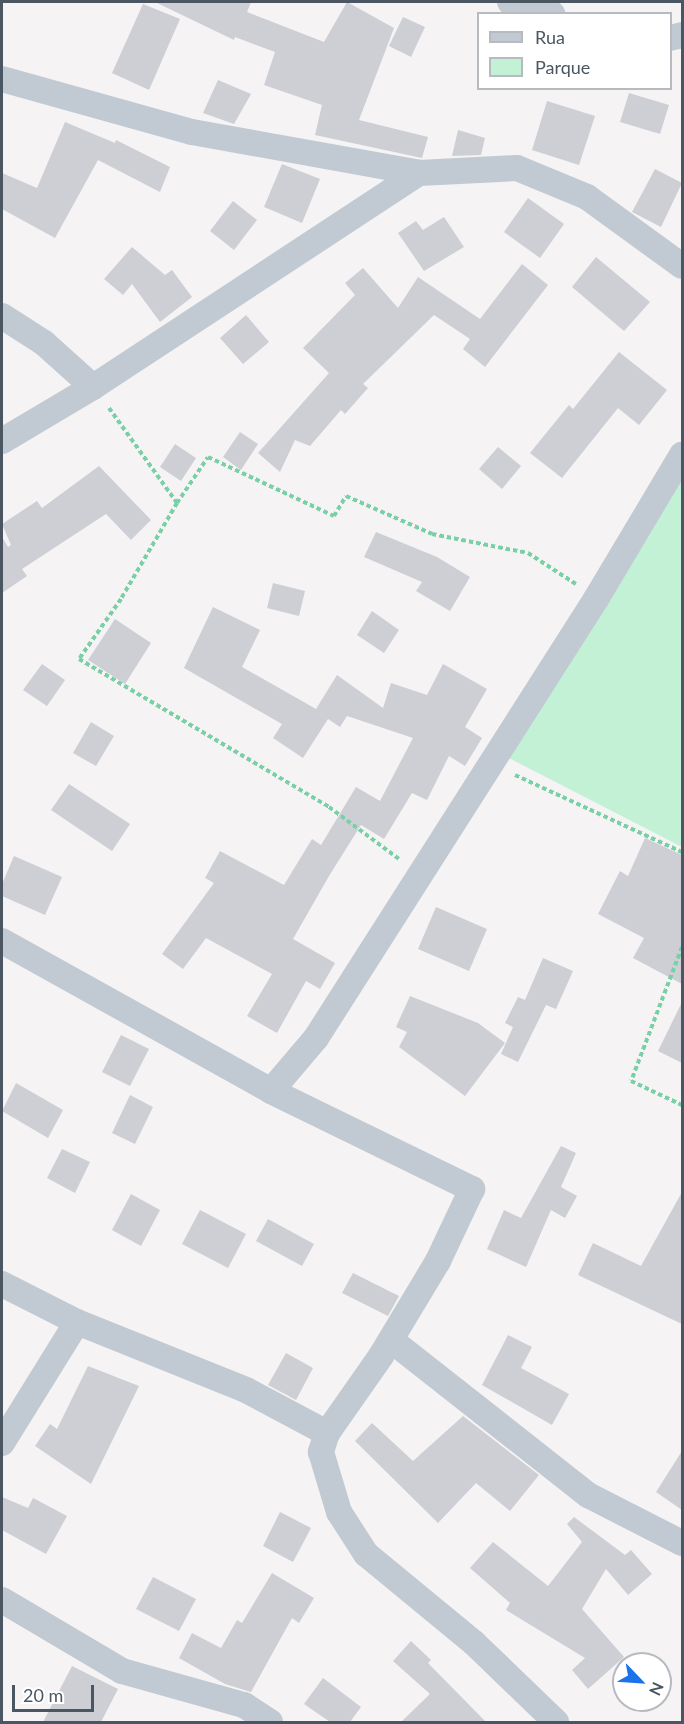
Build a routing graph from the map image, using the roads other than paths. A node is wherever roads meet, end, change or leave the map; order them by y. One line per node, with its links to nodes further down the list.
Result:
1 (510, 2): 2 (street)
2 (545, 12)
3 (2, 79): 4 (street)
4 (419, 173): 5 (street); 7 (street)
5 (682, 266)
6 (2, 316): 7 (street)
7 (93, 387): 8 (street)
8 (2, 441)
9 (682, 454): 11 (street)
10 (2, 941): 11 (street)
11 (271, 1091): 14 (street)
12 (2, 1284): 13 (street)
13 (77, 1322): 15 (street); 16 (street)
14 (391, 1340): 15 (street); 17 (street)
15 (327, 1433): 20 (street)
16 (2, 1443)
17 (682, 1543)
18 (2, 1600): 19 (street)
19 (270, 1722)
20 (556, 1722)

